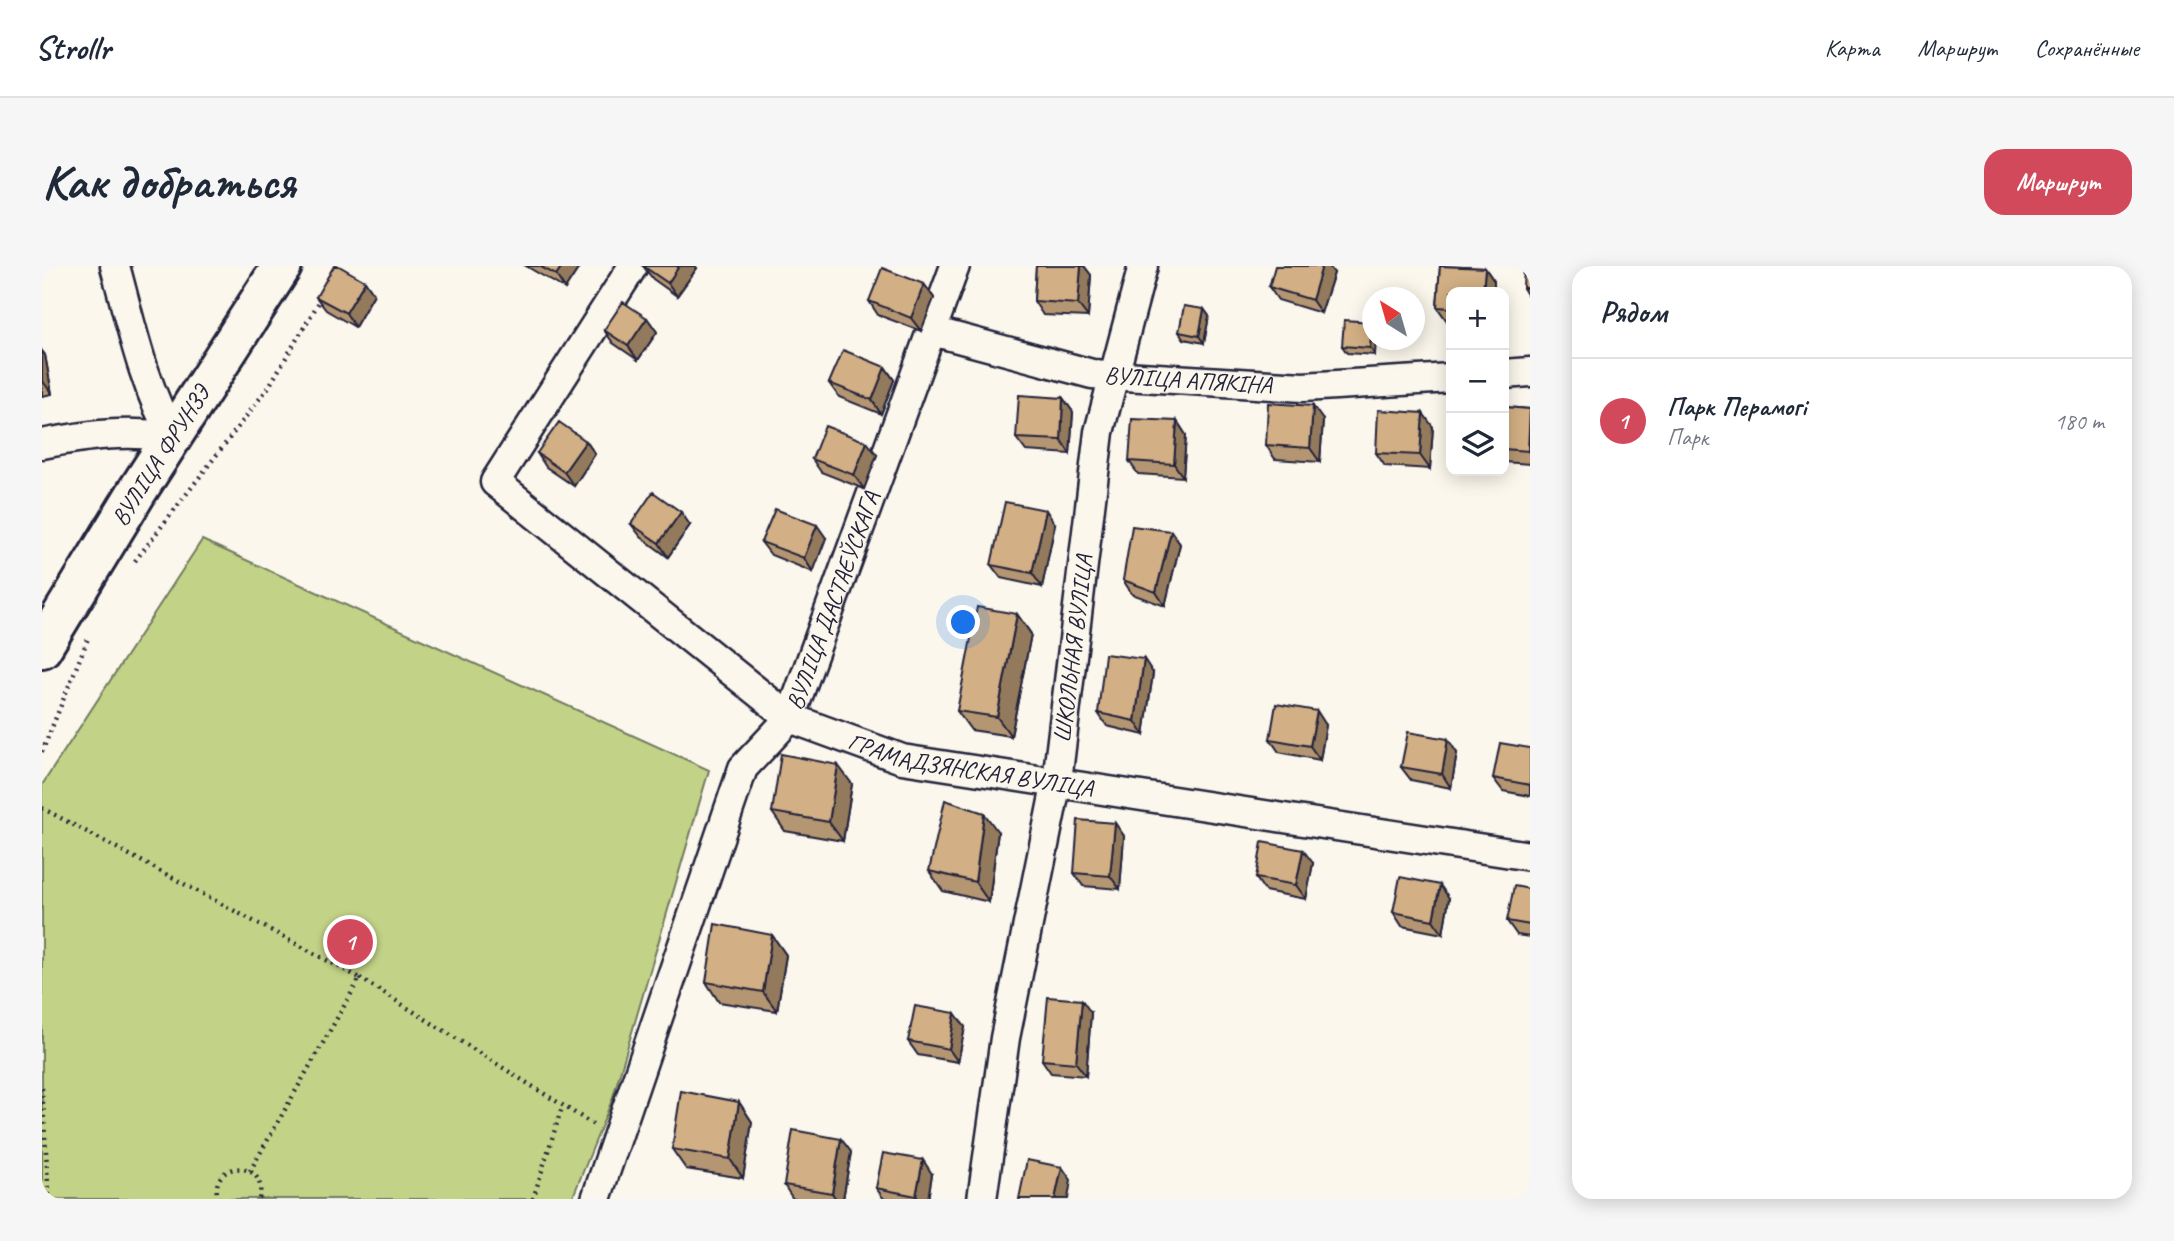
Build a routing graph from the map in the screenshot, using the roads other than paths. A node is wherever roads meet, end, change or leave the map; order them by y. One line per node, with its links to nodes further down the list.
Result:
1 (116, 266): 11 (street)
2 (282, 266): 11 (street, ВУЛІЦА ФРУНЗЭ)
3 (633, 266): 14 (street, ГРАМАДЗЯНСКАЯ ВУЛІЦА)
4 (955, 266): 6 (street, ВУЛІЦА ДАСТАЕЎСКАГА)
5 (1143, 266): 9 (street, ШКОЛЬНАЯ ВУЛІЦА)
6 (932, 331): 9 (street, ВУЛІЦА АПЯКІНА); 14 (street, ВУЛІЦА ДАСТАЕЎСКАГА)
7 (1530, 373): 8 (street)
8 (1509, 374)
9 (1114, 375): 10 (street, ВУЛІЦА АПЯКІНА); 15 (street, ШКОЛЬНАЯ ВУЛІЦА)
10 (1446, 378)
11 (173, 438): 12 (street); 13 (street, ВУЛІЦА ФРУНЗЭ)
12 (42, 444)
13 (42, 648)
14 (790, 718): 15 (street, ГРАМАДЗЯНСКАЯ ВУЛІЦА); 17 (street, ВУЛІЦА ДАСТАЕЎСКАГА)
15 (1058, 781): 16 (street, ГРАМАДЗЯНСКАЯ ВУЛІЦА); 18 (street, ШКОЛЬНАЯ ВУЛІЦА)
16 (1530, 856)
17 (596, 1199)
18 (982, 1199)

